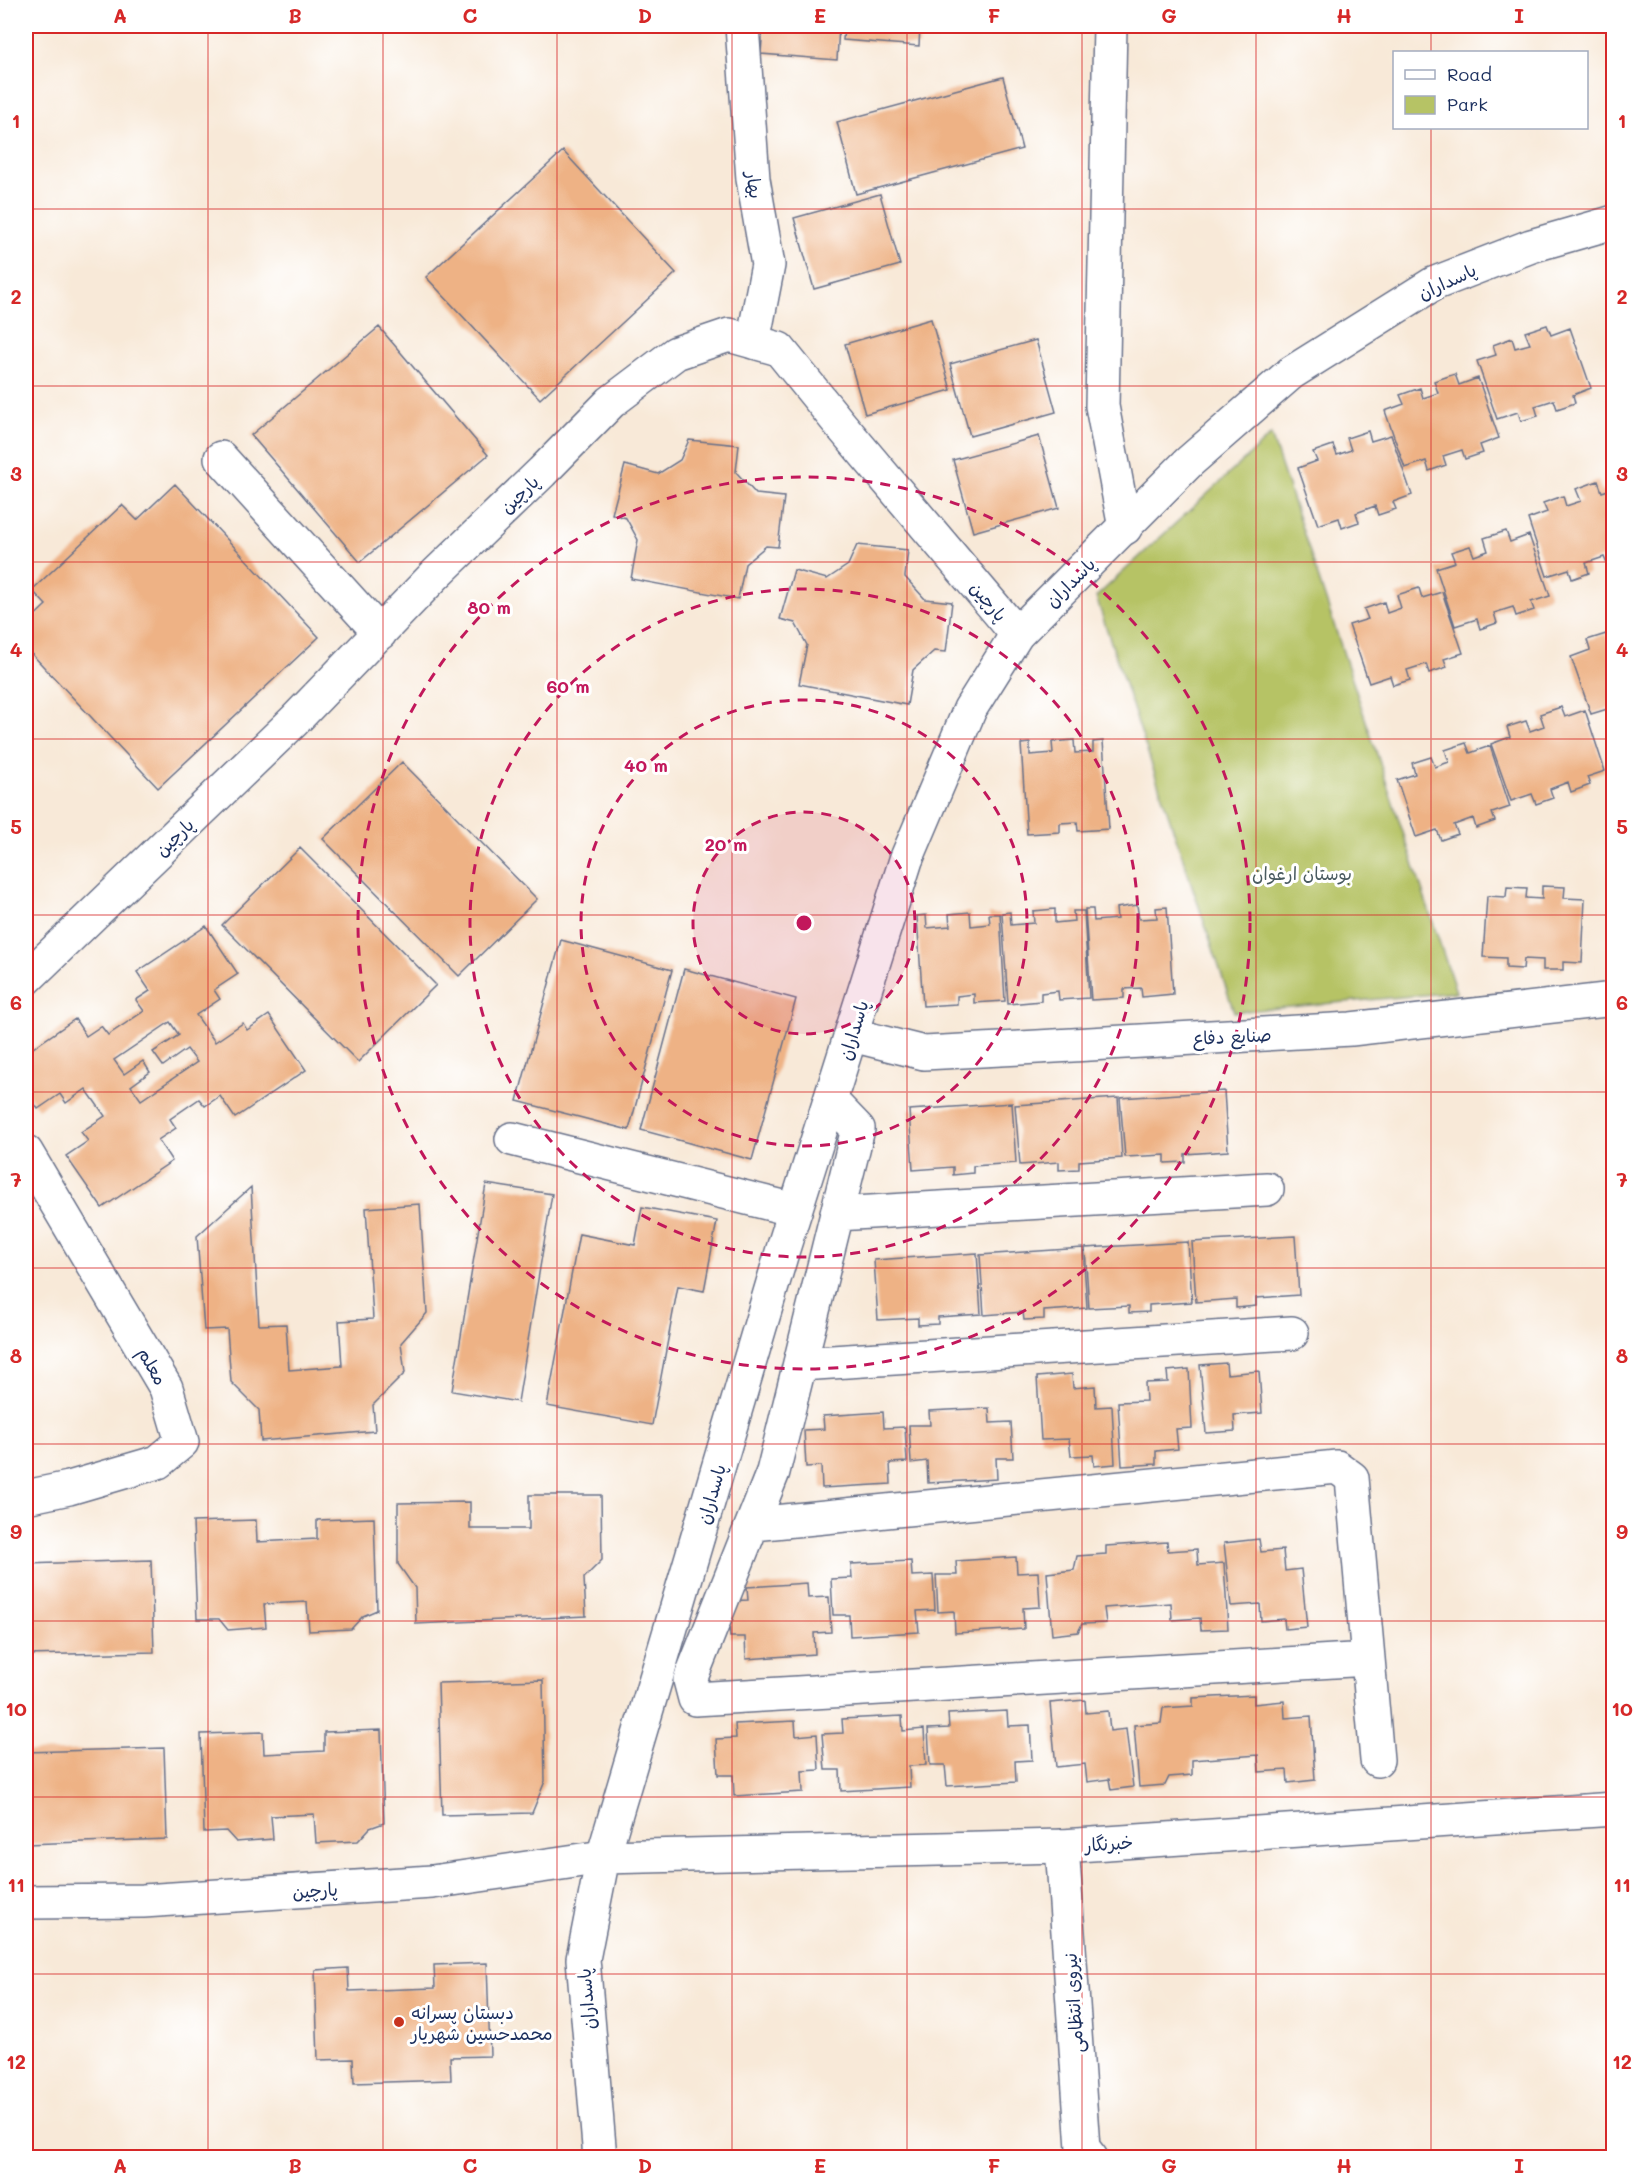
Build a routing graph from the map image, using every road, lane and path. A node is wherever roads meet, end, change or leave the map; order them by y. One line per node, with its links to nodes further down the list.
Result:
1 (742, 26): 4 (street, بهار)
2 (1110, 26): 6 (street)
3 (1614, 222): 6 (street, پاسداران)
4 (753, 342): 7 (street, پارچین); 8 (street, پارچین)
5 (220, 458): 7 (street)
6 (1125, 528): 8 (street, پاسداران)
7 (380, 633): 9 (street, پارچین)
8 (1017, 634): 11 (street, پاسداران)
9 (26, 979)
10 (1614, 999): 11 (street, صنایع دفاع)
11 (852, 1035): 12 (street, پاسداران)
12 (831, 1101): 16 (street, پاسداران); 17 (street)
13 (512, 1139): 16 (street)
14 (26, 1152): 20 (street, معلم)
15 (1267, 1189): 17 (street)
16 (795, 1210): 26 (street, پاسداران)
17 (837, 1215): 19 (street)
18 (1292, 1333): 19 (street)
19 (800, 1364): 21 (street)
20 (26, 1497)
21 (753, 1524): 22 (street); 22 (street)
22 (1368, 1659): 23 (street)
23 (1377, 1760)
24 (1614, 1809): 25 (street, خبرنگار)
25 (1062, 1846): 26 (street, خبرنگار); 29 (street, نیروی انتظامی)
26 (603, 1857): 27 (street, پارچین); 28 (street, پاسداران)
27 (26, 1902)
28 (600, 2157)
29 (1091, 2157)

